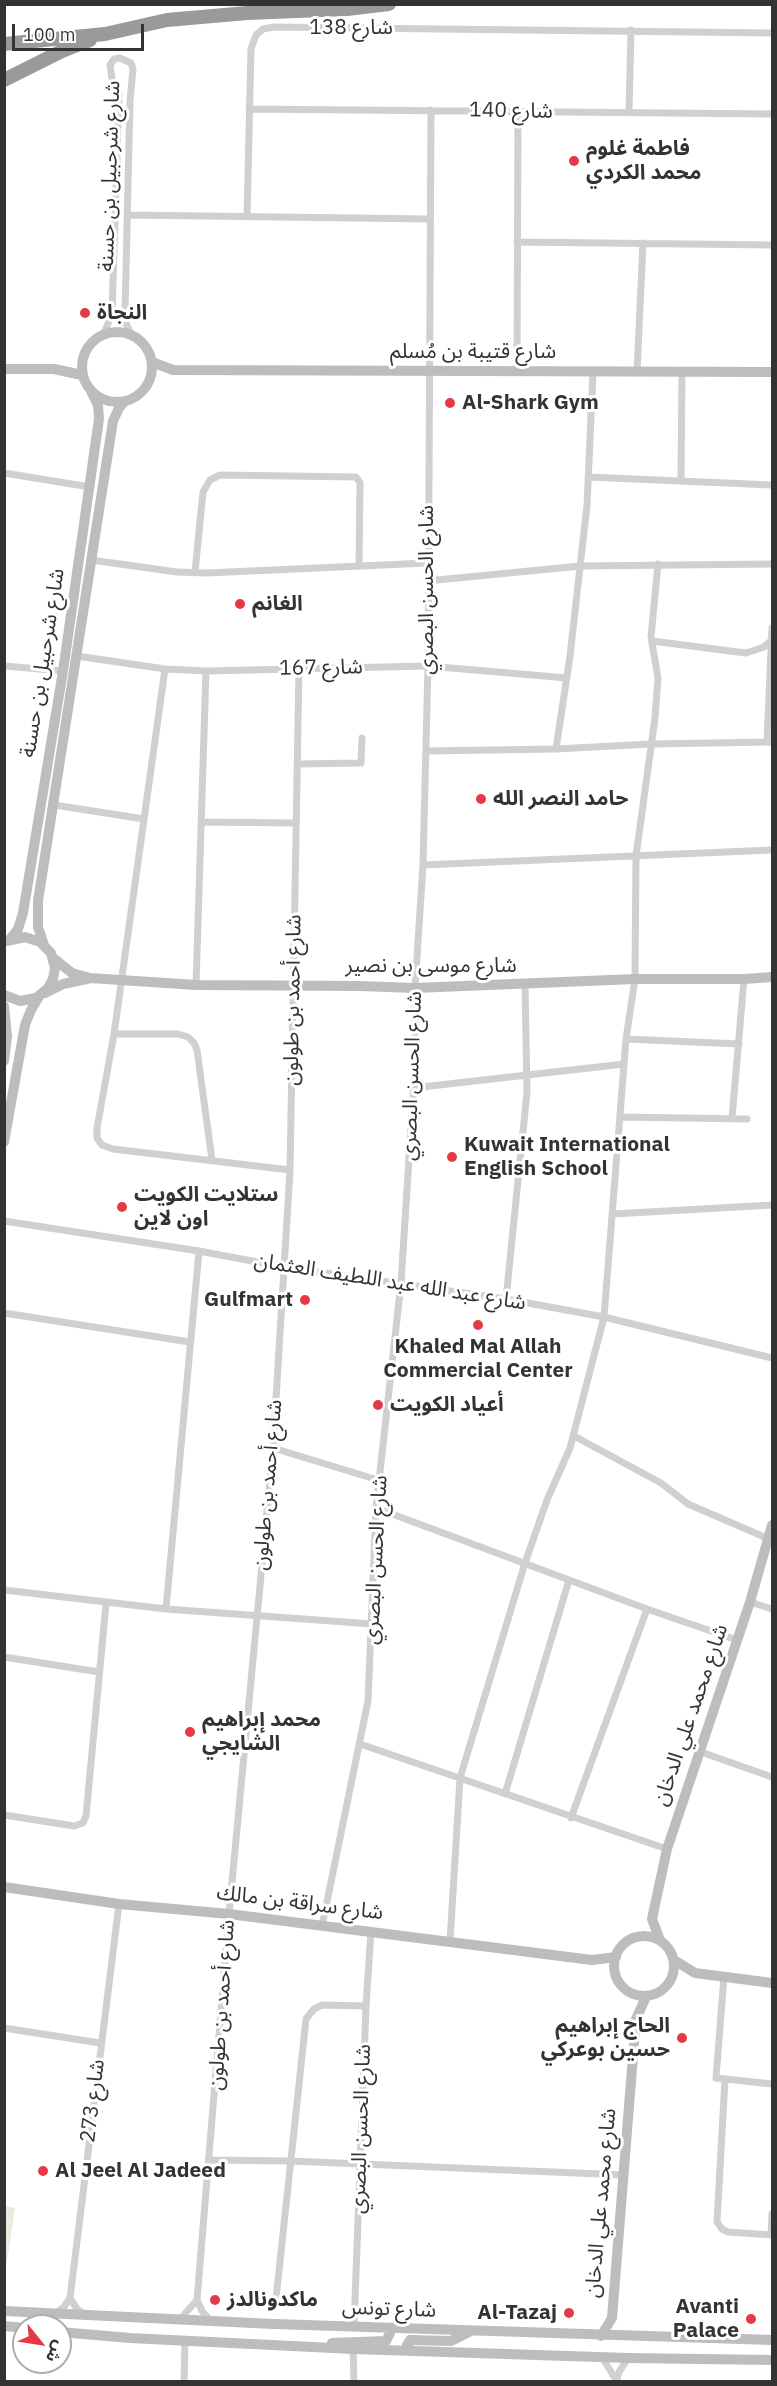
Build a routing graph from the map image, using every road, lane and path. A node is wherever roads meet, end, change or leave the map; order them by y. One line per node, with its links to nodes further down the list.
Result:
1 (389, 4): 4 (highway)
2 (631, 30): 3 (street, شارع 138); 7 (street, شارع 138); 10 (street)
3 (772, 33)
4 (105, 34): 5 (highway); 6 (highway)
5 (4, 44)
6 (4, 80)
7 (249, 109): 8 (street, شارع 140); 13 (street, شارع 138)
8 (431, 110): 9 (street, شارع 140); 14 (street, شارع الحسن البصري)
9 (518, 111): 10 (street, شارع 140); 15 (street)
10 (629, 112): 11 (street, شارع 140)
11 (772, 114)
12 (128, 215): 13 (street); 18 (street, شارع شرحبيل بن حسنة); 19 (street, شارع شرحبيل بن حسنة)
13 (247, 217): 14 (street)
14 (429, 219): 25 (street, شارع الحسن البصري)
15 (518, 242): 16 (street); 26 (street)
16 (643, 243): 17 (street); 28 (street)
17 (772, 245)
18 (104, 333): 19 (street); 20 (street)
19 (131, 334): 21 (street)
20 (83, 356): 23 (street); 31 (street)
21 (152, 362): 24 (street, شارع قتيبة بن مُسلم); 32 (street)
22 (4, 369): 23 (street)
23 (54, 369): 31 (street)
24 (173, 370): 25 (street, شارع قتيبة بن مُسلم); 32 (street, شارع قتيبة بن مُسلم)
25 (429, 371): 26 (street, شارع قتيبة بن مُسلم); 41 (street, شارع الحسن البصري)
26 (517, 371): 27 (street, شارع قتيبة بن مُسلم)
27 (593, 372): 28 (street, شارع قتيبة بن مُسلم); 36 (street)
28 (637, 372): 29 (street, شارع قتيبة بن مُسلم)
29 (682, 372): 30 (street, شارع قتيبة بن مُسلم); 37 (street)
30 (772, 372)
31 (82, 375): 33 (street)
32 (149, 382): 34 (street)
33 (91, 391): 34 (street); 39 (street, شارع شرحبيل بن حسنة)
34 (125, 401): 40 (street, شارع شرحبيل بن حسنة)
35 (4, 473): 39 (street)
36 (588, 477): 37 (street); 45 (street)
37 (681, 481): 38 (street)
38 (772, 484)
39 (90, 487): 57 (street, شارع شرحبيل بن حسنة)
40 (91, 560): 46 (street); 51 (street, شارع شرحبيل بن حسنة)
41 (427, 563): 44 (street); 47 (street, شارع الحسن البصري)
42 (658, 564): 43 (street); 45 (street); 50 (street)
43 (772, 564)
44 (358, 565): 46 (street); 46 (street)
45 (580, 566): 47 (street); 58 (street)
46 (195, 573)
47 (427, 581): 53 (street, شارع الحسن البصري)
48 (772, 628): 49 (street)
49 (772, 640): 50 (street); 60 (street)
50 (652, 641): 61 (street)
51 (77, 656): 55 (street, شارع 167); 65 (street, شارع شرحبيل بن حسنة)
52 (4, 666): 57 (street)
53 (428, 666): 54 (street, شارع 167); 58 (street, شارع 167); 63 (street, شارع الحسن البصري)
54 (299, 668): 56 (street, شارع 167); 64 (street, شارع أحمد بن طولون)
55 (165, 669): 56 (street, شارع 167); 66 (street)
56 (206, 671): 67 (street)
57 (63, 672): 72 (street, شارع شرحبيل بن حسنة)
58 (567, 678): 62 (street)
59 (362, 738): 64 (street)
60 (770, 742): 61 (street)
61 (651, 744): 62 (street); 70 (street)
62 (556, 749): 63 (street)
63 (426, 751): 71 (street, شارع الحسن البصري)
64 (297, 764): 68 (street, شارع أحمد بن طولون)
65 (54, 804): 66 (street); 73 (street, شارع شرحبيل بن حسنة)
66 (144, 819): 79 (street)
67 (201, 822): 68 (street); 80 (street)
68 (296, 823): 82 (street, شارع أحمد بن طولون)
69 (772, 850): 70 (street)
70 (636, 856): 71 (street); 77 (street)
71 (423, 865): 83 (street, شارع الحسن البصري)
72 (7, 941): 73 (street)
73 (44, 945): 74 (street)
74 (53, 958): 76 (street, شارع موسى بن نصير); 84 (street)
75 (772, 977): 78 (street, شارع موسى بن نصير)
76 (90, 978): 79 (street, شارع موسى بن نصير); 84 (street, شارع موسى بن نصير)
77 (634, 979): 78 (street, شارع موسى بن نصير); 81 (street, شارع موسى بن نصير); 88 (street)
78 (744, 979): 89 (street)
79 (121, 980): 80 (street, شارع موسى بن نصير); 87 (street)
80 (196, 985): 82 (street, شارع موسى بن نصير)
81 (525, 985): 83 (street, شارع موسى بن نصير); 92 (street)
82 (294, 986): 83 (street, شارع موسى بن نصير); 99 (street, شارع أحمد بن طولون)
83 (415, 988): 93 (street, شارع الحسن البصري)
84 (43, 994): 85 (street, شارع موسى بن نصير); 97 (street)
85 (4, 995)
86 (4, 1006): 90 (street)
87 (114, 1034): 98 (street); 98 (street)
88 (626, 1039): 89 (street); 91 (street)
89 (739, 1044): 95 (street)
90 (4, 1061)
91 (624, 1064): 92 (street); 94 (street)
92 (528, 1075): 93 (street); 106 (street)
93 (413, 1088): 105 (street, شارع الحسن البصري)
94 (620, 1117): 95 (street); 101 (street)
95 (732, 1118): 96 (street)
96 (747, 1119)
97 (4, 1142)
98 (212, 1160): 99 (street)
99 (290, 1170): 104 (street, شارع أحمد بن طولون)
100 (772, 1205): 101 (street)
101 (613, 1214): 108 (street)
102 (4, 1221): 103 (street, شارع عبد الله عبد اللطيف العثمان)
103 (199, 1251): 104 (street, شارع عبد الله عبد اللطيف العثمان); 109 (street)
104 (284, 1267): 105 (street, شارع عبد الله عبد اللطيف العثمان); 112 (street, شارع أحمد بن طولون)
105 (401, 1283): 106 (street, شارع عبد الله عبد اللطيف العثمان); 113 (street, شارع الحسن البصري)
106 (506, 1299): 108 (street, شارع عبد الله عبد اللطيف العثمان)
107 (4, 1313): 109 (street)
108 (604, 1317): 110 (street, شارع عبد الله عبد اللطيف العثمان); 111 (street)
109 (190, 1342): 124 (street)
110 (772, 1358)
111 (574, 1436): 116 (street); 117 (street)
112 (273, 1449): 113 (street); 125 (street, شارع أحمد بن طولون)
113 (378, 1480): 114 (street, شارع الحسن البصري)
114 (376, 1508): 117 (street); 126 (street, شارع الحسن البصري)
115 (772, 1525): 116 (street, شارع محمد علي الدخان)
116 (769, 1539): 120 (street, شارع محمد علي الدخان)
117 (525, 1563): 118 (street); 133 (street)
118 (569, 1580): 122 (street); 134 (street)
119 (6, 1589): 121 (street)
120 (750, 1602): 123 (street); 127 (street, شارع محمد علي الدخان)
121 (106, 1604): 124 (street); 129 (street)
122 (647, 1609): 127 (street); 136 (street)
123 (772, 1609)
124 (166, 1610): 125 (street)
125 (257, 1615): 126 (street); 140 (street, شارع أحمد بن طولون)
126 (372, 1623): 130 (street, شارع الحسن البصري)
127 (737, 1640): 131 (street, شارع محمد علي الدخان)
128 (4, 1657): 129 (street)
129 (99, 1672): 135 (street)
130 (360, 1744): 133 (street); 142 (street, شارع الحسن البصري)
131 (698, 1751): 132 (street); 137 (street, شارع محمد علي الدخان)
132 (772, 1777)
133 (460, 1778): 134 (street); 146 (street)
134 (505, 1794): 136 (street)
135 (4, 1815)
136 (571, 1818): 137 (street)
137 (667, 1850): 141 (street, شارع محمد علي الدخان)
138 (4, 1887): 139 (street, شارع سراقة بن مالك)
139 (118, 1904): 140 (street, شارع سراقة بن مالك); 160 (street, شارع 273)
140 (229, 1914): 142 (street, شارع سراقة بن مالك); 163 (street, شارع أحمد بن طولون)
141 (652, 1919): 144 (street, شارع محمد علي الدخان); 145 (street)
142 (321, 1926): 143 (street, شارع سراقة بن مالك)
143 (371, 1931): 146 (street, شارع سراقة بن مالك); 157 (street, شارع الحسن البصري)
144 (638, 1936): 145 (street); 147 (street)
145 (660, 1940): 149 (street)
146 (450, 1941): 148 (street, شارع سراقة بن مالك)
147 (616, 1957): 148 (street, شارع سراقة بن مالك); 151 (street)
148 (592, 1960): 151 (street, شارع سراقة بن مالك)
149 (674, 1960): 150 (street); 153 (street)
150 (695, 1973): 152 (street); 153 (street)
151 (615, 1974): 155 (street)
152 (724, 1976): 154 (street); 161 (street)
153 (671, 1981): 156 (street)
154 (772, 1983)
155 (629, 1992): 156 (street); 158 (street, شارع محمد علي الدخان)
156 (646, 1996): 158 (street, شارع محمد علي الدخان)
157 (366, 2006): 164 (street); 165 (street, شارع الحسن البصري)
158 (636, 2019): 166 (street, شارع محمد علي الدخان)
159 (4, 2028): 160 (street)
160 (100, 2043): 169 (street, شارع 273)
161 (725, 2079): 162 (street); 168 (street)
162 (772, 2084)
163 (209, 2160): 164 (street); 171 (street, شارع أحمد بن طولون)
164 (290, 2161): 165 (street); 170 (street)
165 (359, 2163): 166 (street); 178 (street, شارع الحسن البصري)
166 (624, 2175): 176 (street, شارع محمد علي الدخان)
167 (772, 2214): 168 (street)
168 (772, 2235)
169 (70, 2298): 173 (street); 174 (street)
170 (276, 2299)
171 (197, 2300): 175 (street); 177 (street)
172 (4, 2311): 173 (street, شارع تونس)
173 (55, 2313): 174 (street, شارع تونس)
174 (88, 2315): 175 (street, شارع تونس)
175 (181, 2318): 177 (street, شارع تونس)
176 (612, 2318): 182 (street, شارع محمد علي الدخان); 183 (street, شارع محمد علي الدخان)
177 (210, 2320): 178 (street, شارع تونس)
178 (354, 2327): 179 (street, شارع تونس)
179 (388, 2328): 180 (street, شارع تونس); 186 (street)
180 (472, 2331): 182 (street, شارع تونس); 188 (street)
181 (72, 2333): 184 (street, شارع تونس)
182 (601, 2336): 183 (street, شارع تونس)
183 (623, 2337): 185 (street, شارع تونس)
184 (185, 2340): 186 (street, شارع تونس); 193 (street)
185 (772, 2340)
186 (321, 2348): 187 (street, شارع تونس)
187 (353, 2349): 188 (street, شارع تونس); 194 (street)
188 (410, 2350): 189 (street, شارع تونس)
189 (602, 2357): 190 (street, شارع تونس); 192 (street)
190 (628, 2358): 191 (street, شارع تونس); 192 (street)
191 (772, 2360)
192 (616, 2381)
193 (184, 2382)
194 (354, 2382)

